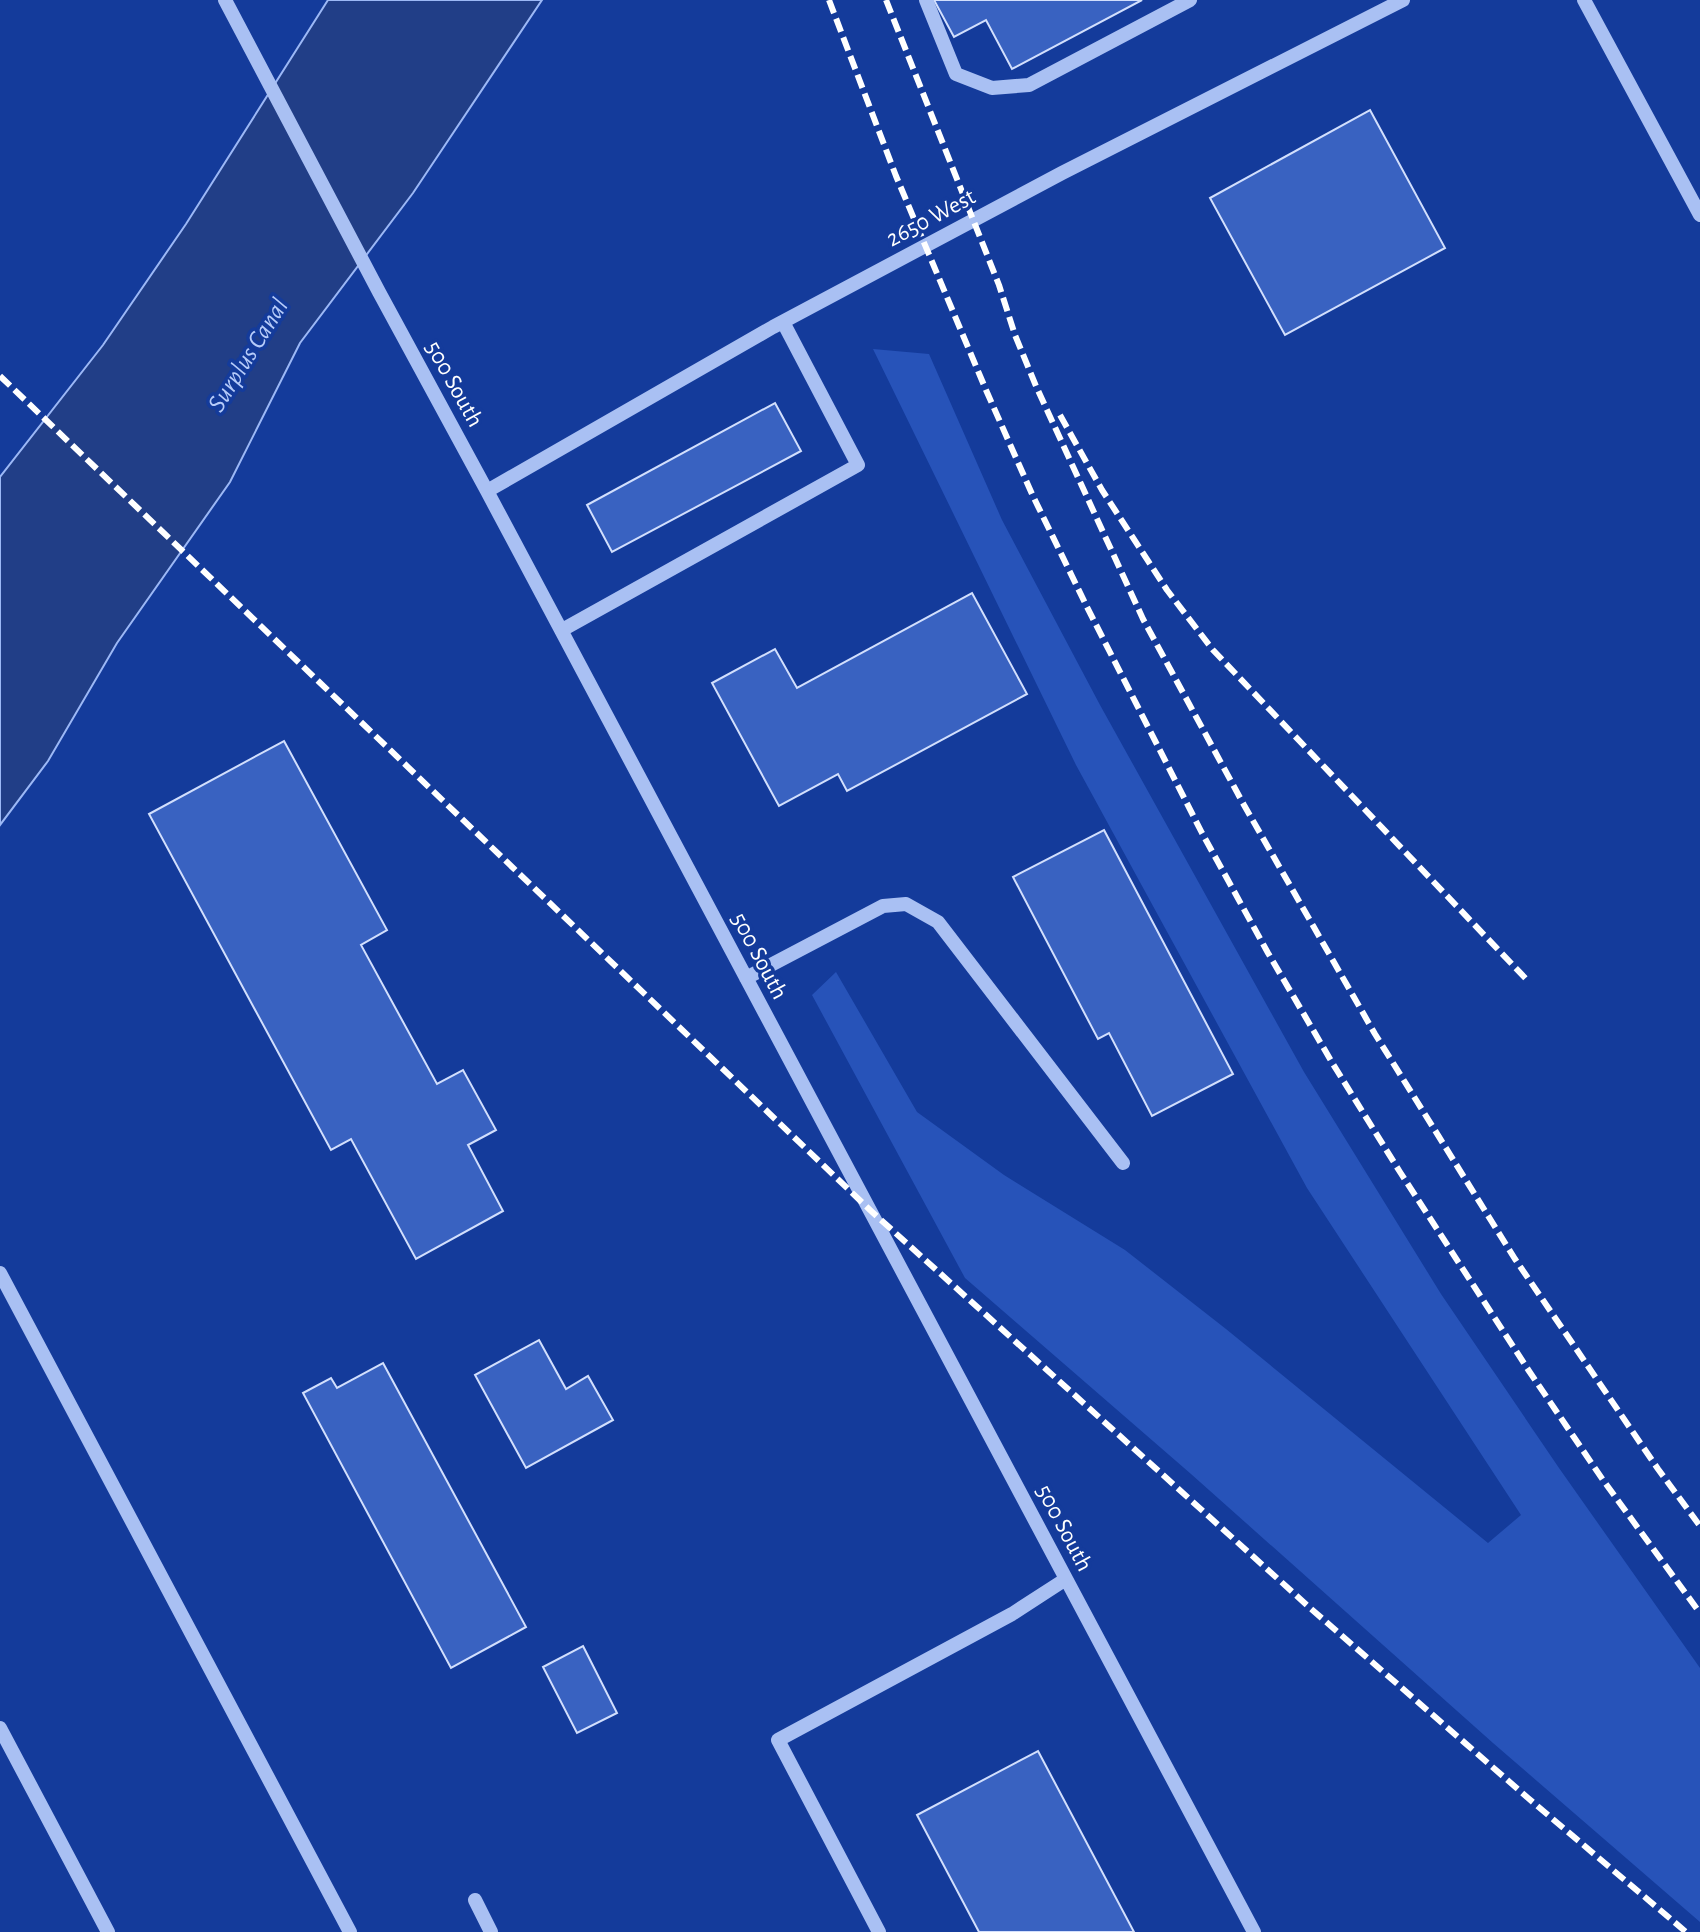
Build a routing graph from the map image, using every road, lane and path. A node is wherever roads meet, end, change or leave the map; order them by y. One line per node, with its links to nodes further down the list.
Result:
1 (225, 0): 8 (street, 500 South)
2 (926, 0): 3 (street)
3 (1190, 0)
4 (1403, 0): 7 (street, 2650 West)
5 (1584, 0): 6 (street)
6 (1700, 215)
7 (783, 322): 8 (street, 2650 West); 9 (street)
8 (487, 491): 9 (street, 500 South)
9 (562, 630): 10 (street, 500 South)
10 (746, 978): 11 (street); 13 (street, 500 South)
11 (1123, 1163)
12 (0, 1273): 17 (street)
13 (1066, 1579): 19 (street); 20 (street, 500 South)
14 (0, 1728): 16 (street)
15 (475, 1900): 18 (street)
16 (108, 1932)
17 (350, 1932)
18 (491, 1932)
19 (879, 1932)
20 (1254, 1932)

